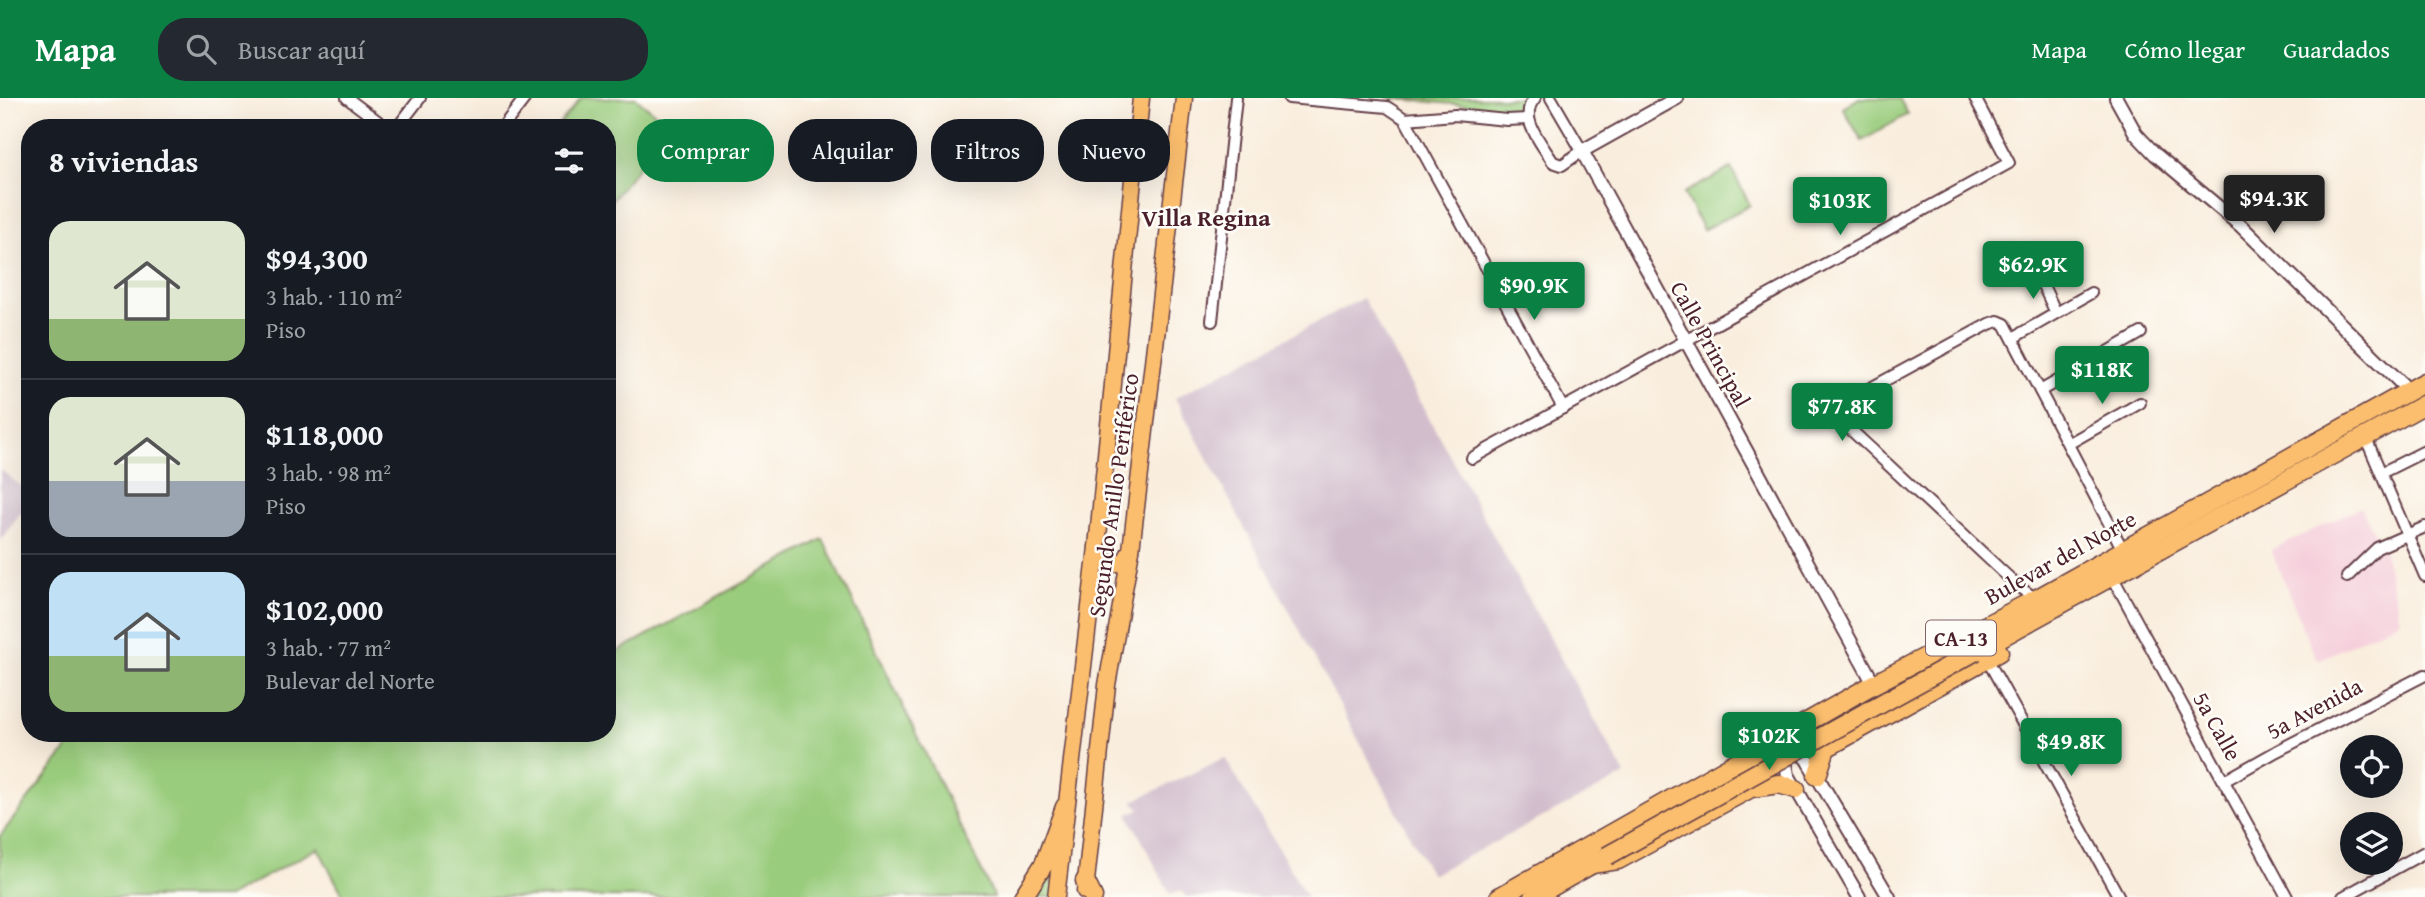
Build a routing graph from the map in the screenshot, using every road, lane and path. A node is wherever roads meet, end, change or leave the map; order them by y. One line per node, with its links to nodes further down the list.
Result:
1 (347, 98): 14 (street)
2 (420, 98): 15 (street)
3 (525, 98): 16 (street)
4 (1142, 98): 38 (main road, Segundo Anillo Periférico)
5 (1184, 98): 39 (main road, Segundo Anillo Periférico)
6 (1236, 98): 22 (street)
7 (1289, 98): 13 (street)
8 (1535, 98): 17 (street)
9 (1551, 98): 18 (street, Calle Principal)
10 (1676, 98): 18 (street)
11 (1975, 98): 25 (street)
12 (2116, 98): 26 (street)
13 (1401, 116): 17 (street); 30 (street)
14 (375, 119)
15 (404, 119)
16 (509, 119)
17 (1528, 119): 18 (street)
18 (1581, 151): 25 (street, Calle Principal)
19 (2039, 277): 21 (street)
20 (2091, 293): 21 (street)
21 (2056, 313): 24 (street)
22 (1212, 321)
23 (2141, 333): 27 (street)
24 (2013, 338): 27 (street); 44 (street)
25 (1686, 340): 30 (street); 48 (street, Calle Principal)
26 (2417, 386): 40 (highway, Bulevar del Norte / CA-13)
27 (2040, 391): 32 (street)
28 (2140, 403): 32 (street)
29 (2424, 406): 31 (highway, Bulevar del Norte / CA-13)
30 (1563, 408): 34 (street)
31 (2365, 436): 35 (street); 41 (highway, Bulevar del Norte / CA-13)
32 (2068, 444): 40 (street)
33 (2425, 451): 35 (street)
34 (1472, 458)
35 (2381, 473): 37 (street)
36 (2425, 527): 37 (street)
37 (2407, 534): 42 (street); 43 (street)
38 (1097, 547): 39 (main road); 57 (main road, Segundo Anillo Periférico)
39 (1131, 550): 61 (main road, Segundo Anillo Periférico)
40 (2123, 550): 44 (highway, Bulevar del Norte / CA-13)
41 (2112, 576): 44 (highway, Bulevar del Norte / CA-13); 54 (street, 5a Calle)
42 (2425, 576)
43 (2347, 577)
44 (2041, 606): 45 (highway, Bulevar del Norte / CA-13); 46 (highway, Bulevar del Norte / CA-13)
45 (1986, 626): 48 (highway, Bulevar del Norte / CA-13); 49 (highway)
46 (1981, 655): 51 (highway); 60 (highway, Bulevar del Norte / CA-13, bridge); 68 (street)
47 (2425, 675): 54 (street, 5a Avenida)
48 (1874, 684): 58 (highway, Bulevar del Norte / CA-13)
49 (1805, 732): 50 (highway); 51 (highway)
50 (1784, 743): 52 (highway); 53 (street); 56 (street)
51 (1826, 748): 53 (highway)
52 (1759, 756): 55 (highway); 58 (highway)
53 (1817, 776): 67 (street)
54 (2224, 781): 69 (street, 5a Calle)
55 (1766, 785): 56 (highway); 60 (highway)
56 (1796, 789): 66 (street)
57 (1065, 807): 62 (highway); 63 (main road, Segundo Anillo Periférico)
58 (1618, 828): 64 (highway, Bulevar del Norte / CA-13)
59 (2425, 852): 70 (street)
60 (1600, 860): 65 (highway, Bulevar del Norte / CA-13)
61 (1087, 892)
62 (1023, 897)
63 (1056, 897)
64 (1499, 897)
65 (1534, 897)
66 (1859, 897)
67 (1889, 897)
68 (2119, 897)
69 (2287, 897)
70 (2343, 897)

